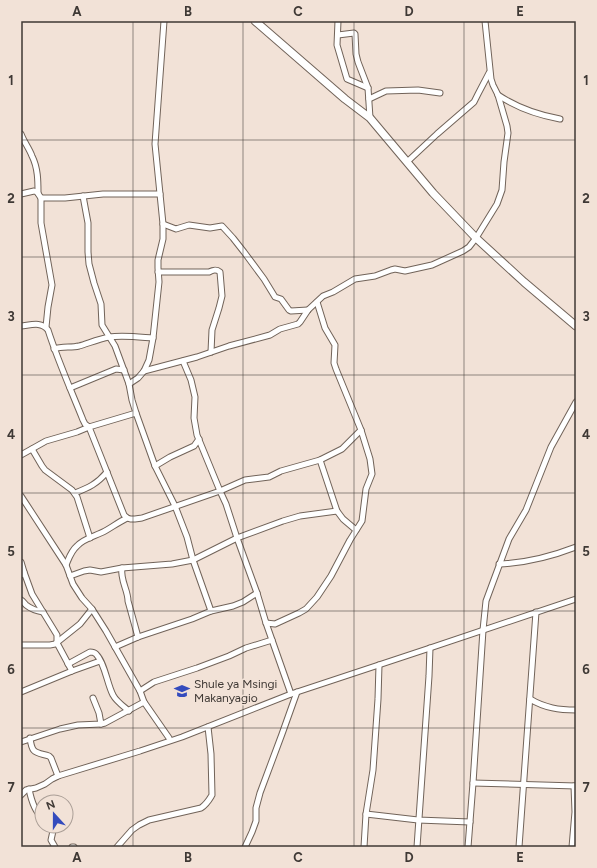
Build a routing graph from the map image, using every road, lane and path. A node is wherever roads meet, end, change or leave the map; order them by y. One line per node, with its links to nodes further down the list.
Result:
1 (164, 21): 16 (street)
2 (255, 21): 11 (street)
3 (338, 21): 5 (street)
4 (485, 21): 6 (street)
5 (338, 35): 7 (street); 7 (street)
6 (490, 72): 9 (street); 14 (street)
7 (368, 88): 10 (street)
8 (440, 93): 10 (street)
9 (498, 95): 12 (street); 20 (street)
10 (369, 99): 11 (street)
11 (370, 118): 14 (street)
12 (560, 118)
13 (21, 134): 17 (street)
14 (407, 162): 20 (street)
15 (21, 194): 17 (street)
16 (160, 194): 18 (street); 19 (street)
17 (40, 196): 18 (street); 26 (street)
18 (83, 196): 27 (street)
19 (163, 224): 21 (street); 23 (street)
20 (476, 238): 22 (street); 25 (street)
21 (158, 272): 28 (street); 30 (street)
22 (317, 302): 23 (street); 39 (street)
23 (308, 310): 30 (street)
24 (21, 326): 26 (street)
25 (576, 326)
26 (46, 327): 29 (street)
27 (110, 337): 28 (street); 29 (street); 32 (street)
28 (153, 338): 33 (street)
29 (54, 348): 35 (street)
30 (211, 352): 31 (street)
31 (183, 361): 33 (street); 40 (street)
32 (124, 370): 34 (street); 35 (street)
33 (144, 370): 34 (street)
34 (130, 384): 37 (street)
35 (70, 388): 38 (street)
36 (576, 402): 59 (street)
37 (136, 413): 38 (street); 44 (street)
38 (89, 427): 41 (street); 45 (street)
39 (361, 430): 43 (street); 54 (street)
40 (199, 439): 44 (street); 48 (street)
41 (32, 449): 42 (street); 49 (street)
42 (21, 454)
43 (320, 460): 48 (street); 52 (street)
44 (155, 466): 51 (street)
45 (106, 472): 46 (street); 47 (street)
46 (101, 479): 47 (street); 49 (street)
47 (111, 484): 53 (street)
48 (220, 491): 51 (street); 56 (street)
49 (74, 493): 55 (street)
50 (21, 496): 60 (street)
51 (175, 506): 53 (street); 58 (street)
52 (337, 511): 54 (street); 56 (street)
53 (127, 518): 55 (street)
54 (356, 530): 71 (street)
55 (90, 538): 60 (street)
56 (237, 538): 58 (street); 64 (street)
57 (576, 547): 59 (street)
58 (193, 560): 61 (street); 68 (street)
59 (499, 564): 72 (street)
60 (66, 565): 63 (street)
61 (122, 568): 63 (street); 73 (street)
62 (22, 569): 69 (street)
63 (70, 576): 67 (street)
64 (257, 593): 68 (street); 71 (street)
65 (576, 599): 70 (street)
66 (21, 600): 69 (street)
67 (92, 610): 75 (street); 77 (street)
68 (211, 611): 73 (street)
69 (43, 612): 75 (street)
70 (536, 612): 72 (street); 87 (street)
71 (266, 623): 74 (street)
72 (483, 630): 78 (street); 97 (street)
73 (138, 637): 77 (street)
74 (272, 640): 83 (street); 85 (street)
75 (56, 643): 76 (street); 80 (street)
76 (21, 644)
77 (115, 647): 83 (street)
78 (430, 648): 81 (street); 104 (street)
79 (100, 661): 80 (street); 82 (street); 89 (street)
80 (68, 664): 82 (street)
81 (379, 665): 85 (street); 103 (street)
82 (72, 671): 84 (street)
83 (140, 691): 88 (street)
84 (21, 692)
85 (294, 693): 92 (street); 109 (street)
86 (92, 698): 91 (street)
87 (530, 699): 90 (street); 98 (street)
88 (144, 702): 89 (street); 94 (street)
89 (128, 710): 91 (street)
90 (576, 710)
91 (100, 724): 93 (street)
92 (208, 727): 96 (street); 108 (street)
93 (30, 738): 95 (street); 96 (street)
94 (169, 738)
95 (21, 742)
96 (58, 776): 100 (street)
97 (473, 783): 98 (street); 105 (street)
98 (524, 784): 99 (street); 113 (street)
99 (575, 786): 114 (street)
100 (29, 789): 101 (street); 102 (street)
101 (21, 795)
102 (34, 806)
103 (366, 814): 104 (street); 110 (street)
104 (418, 820): 105 (street); 111 (street)
105 (470, 822): 112 (street)
106 (52, 834): 107 (street)
107 (55, 847)
108 (118, 847)
109 (244, 847)
110 (364, 847)
111 (417, 847)
112 (468, 847)
113 (519, 847)
114 (572, 847)

